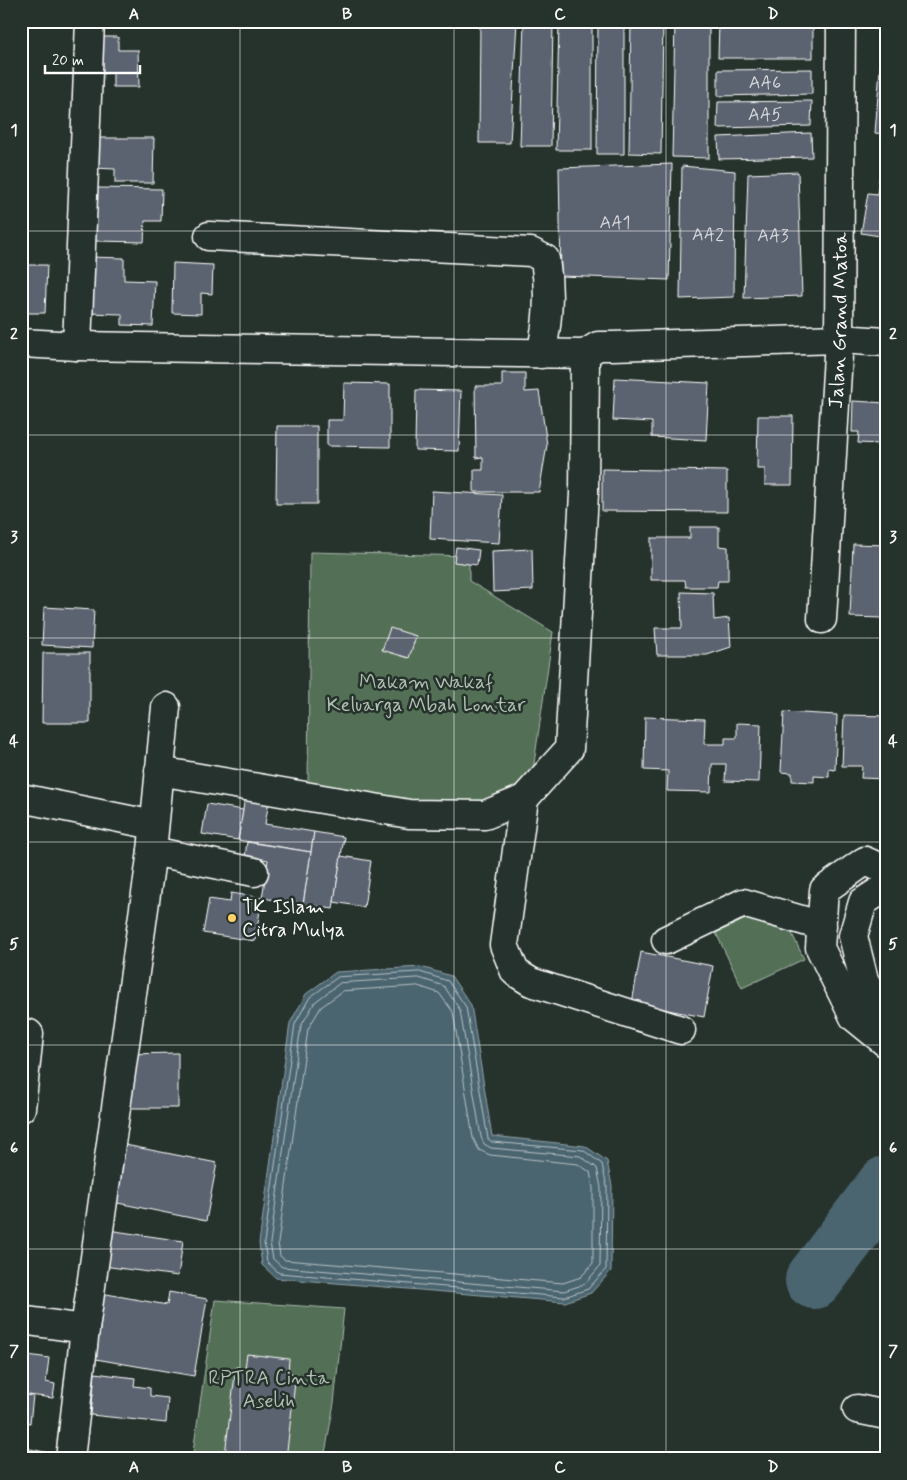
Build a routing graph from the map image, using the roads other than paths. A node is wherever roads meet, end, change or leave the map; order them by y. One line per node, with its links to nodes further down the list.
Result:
1 (90, 21): 7 (street)
2 (841, 21): 4 (street, Jalan Grand Matoa)
3 (209, 236): 8 (street)
4 (839, 339): 5 (street); 9 (street); 10 (street, Jalan Grand Matoa)
5 (886, 342)
6 (21, 343): 7 (street)
7 (77, 346): 8 (street)
8 (541, 354): 9 (street)
9 (585, 354): 14 (street)
10 (822, 619)
11 (166, 707): 12 (street)
12 (159, 771): 14 (street); 15 (street)
13 (21, 798): 15 (street)
14 (524, 800): 22 (street)
15 (153, 838): 17 (street); 27 (street)
16 (886, 870): 19 (street)
17 (254, 872)
18 (886, 887): 21 (street)
19 (822, 926): 20 (street); 24 (street)
20 (666, 940)
21 (886, 1019)
22 (681, 1030)
23 (29, 1034): 25 (street)
24 (886, 1043)
25 (21, 1108)
26 (21, 1320): 27 (street)
27 (85, 1329): 30 (street)
28 (857, 1408): 29 (street)
29 (886, 1415)
30 (70, 1459)

